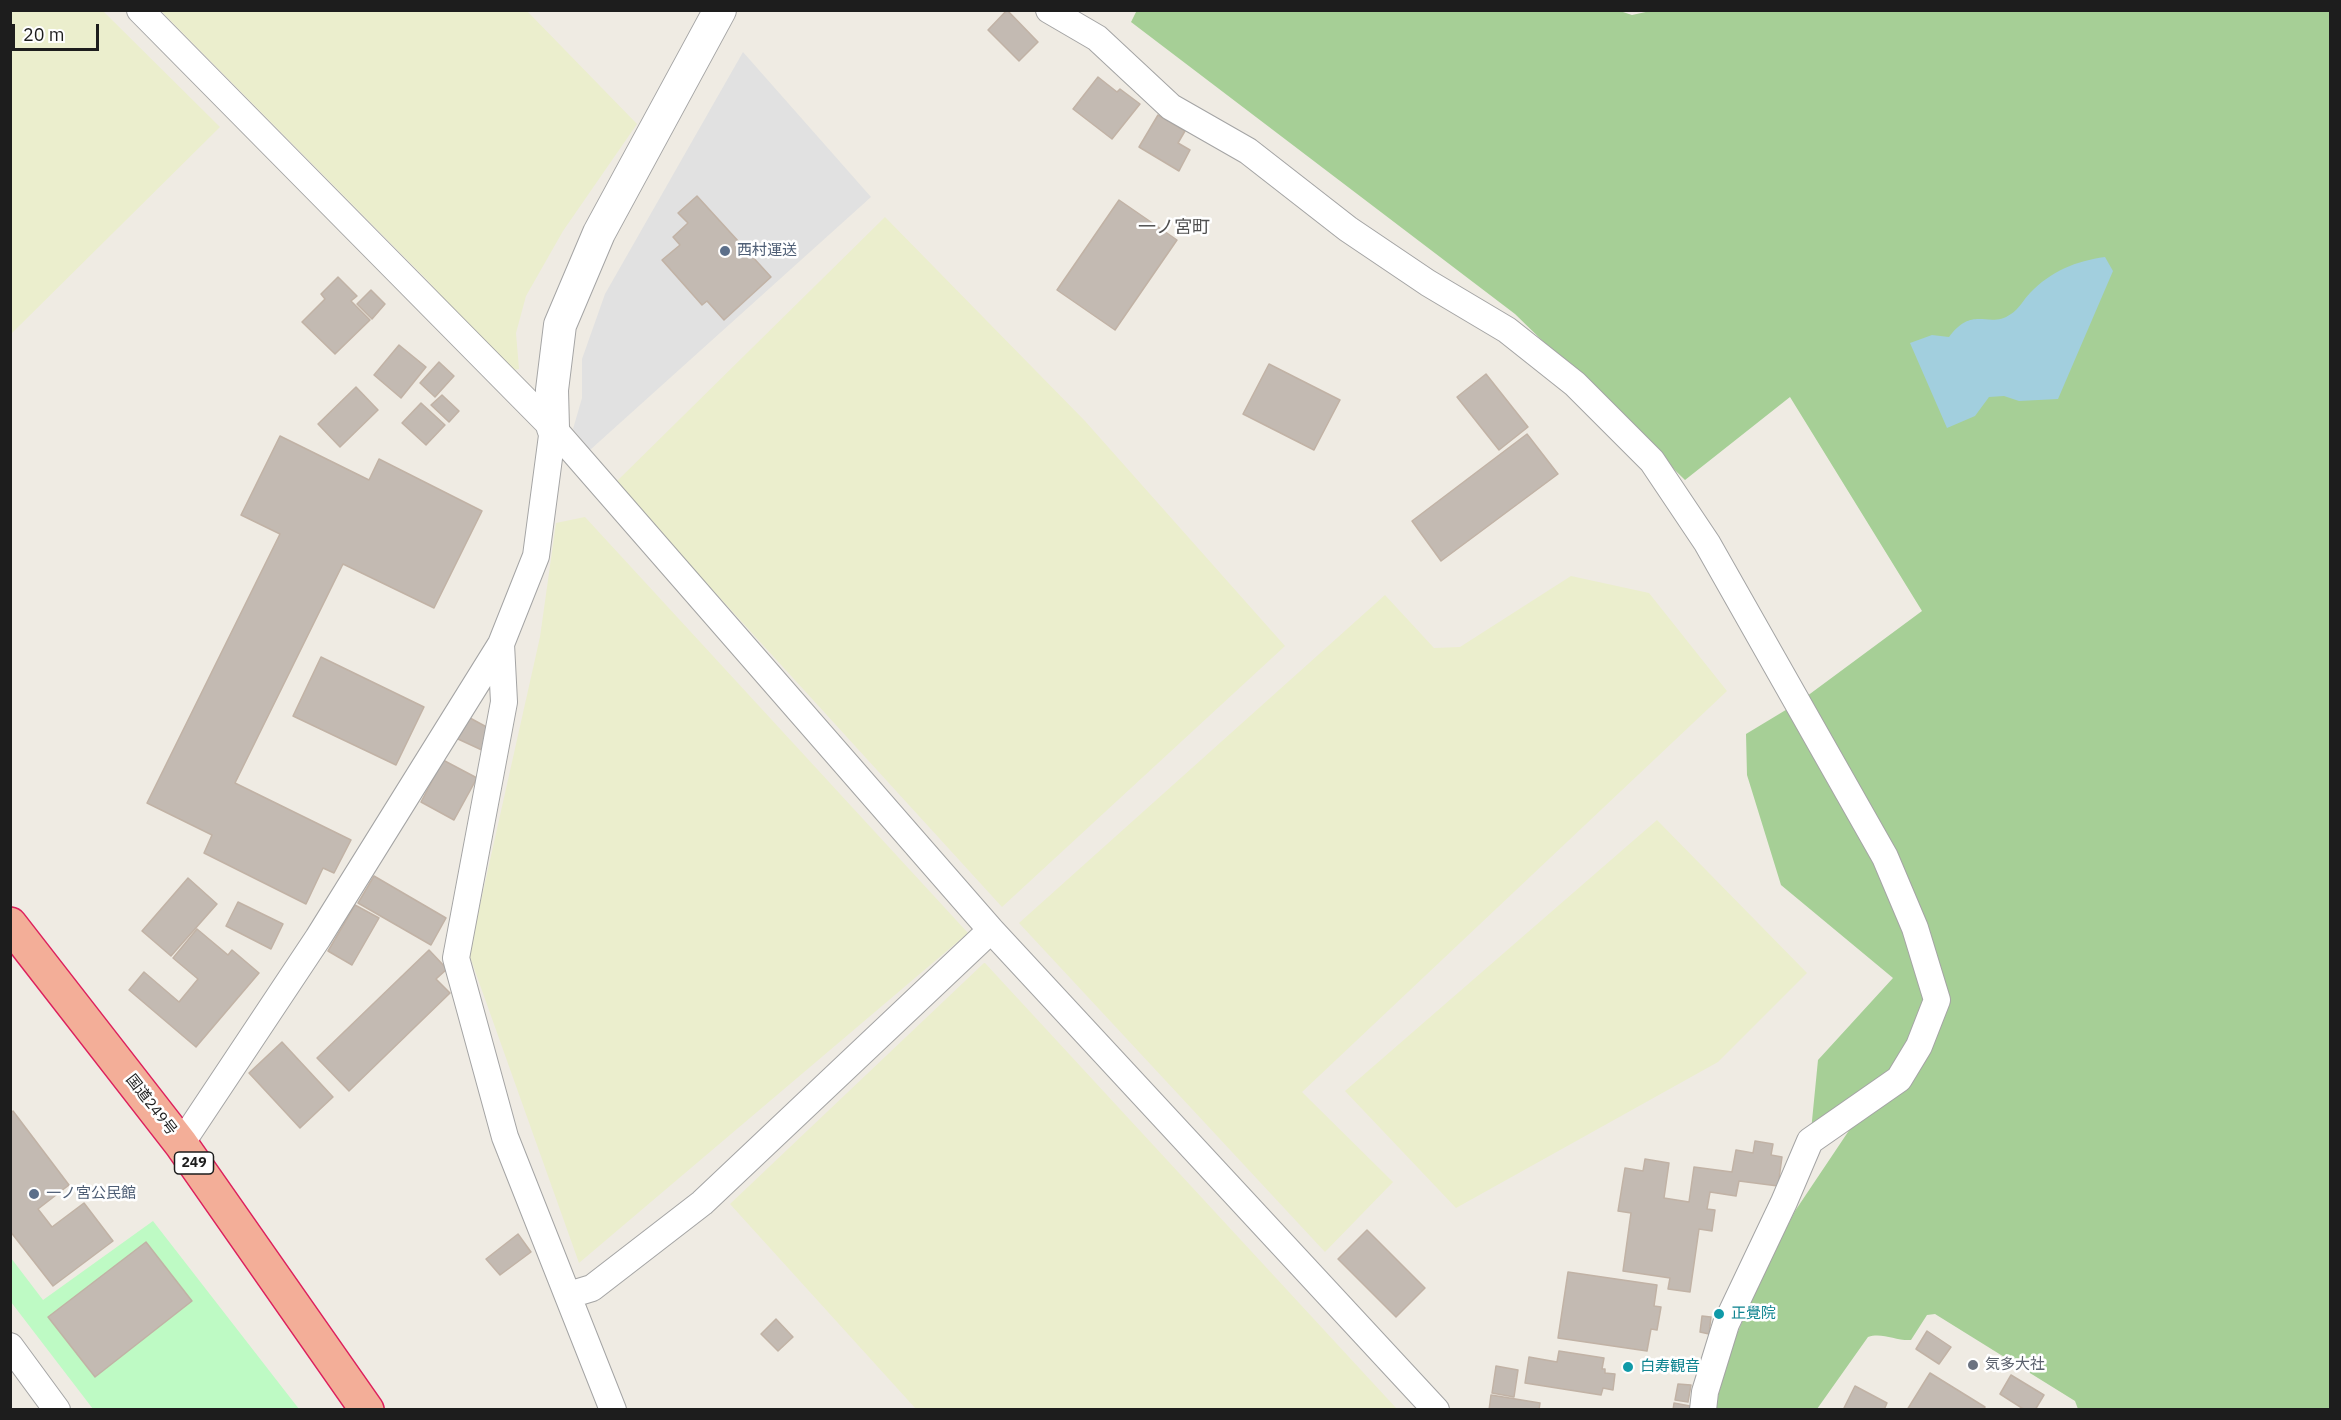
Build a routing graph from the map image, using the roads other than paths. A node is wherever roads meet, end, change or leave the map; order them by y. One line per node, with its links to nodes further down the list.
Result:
1 (140, 10): 4 (street)
2 (720, 10): 4 (street)
3 (1049, 10): 15 (street)
4 (553, 428): 5 (street); 7 (street)
5 (501, 644): 8 (street); 9 (street)
6 (10, 924): 8 (highway, 国道249号 / 249)
7 (991, 930): 9 (street); 14 (street)
8 (181, 1144): 12 (highway, 国道249号 / 249)
9 (569, 1295): 13 (street)
10 (10, 1346): 11 (street)
11 (57, 1410)
12 (367, 1410)
13 (613, 1410)
14 (1436, 1410)
15 (1703, 1410)

